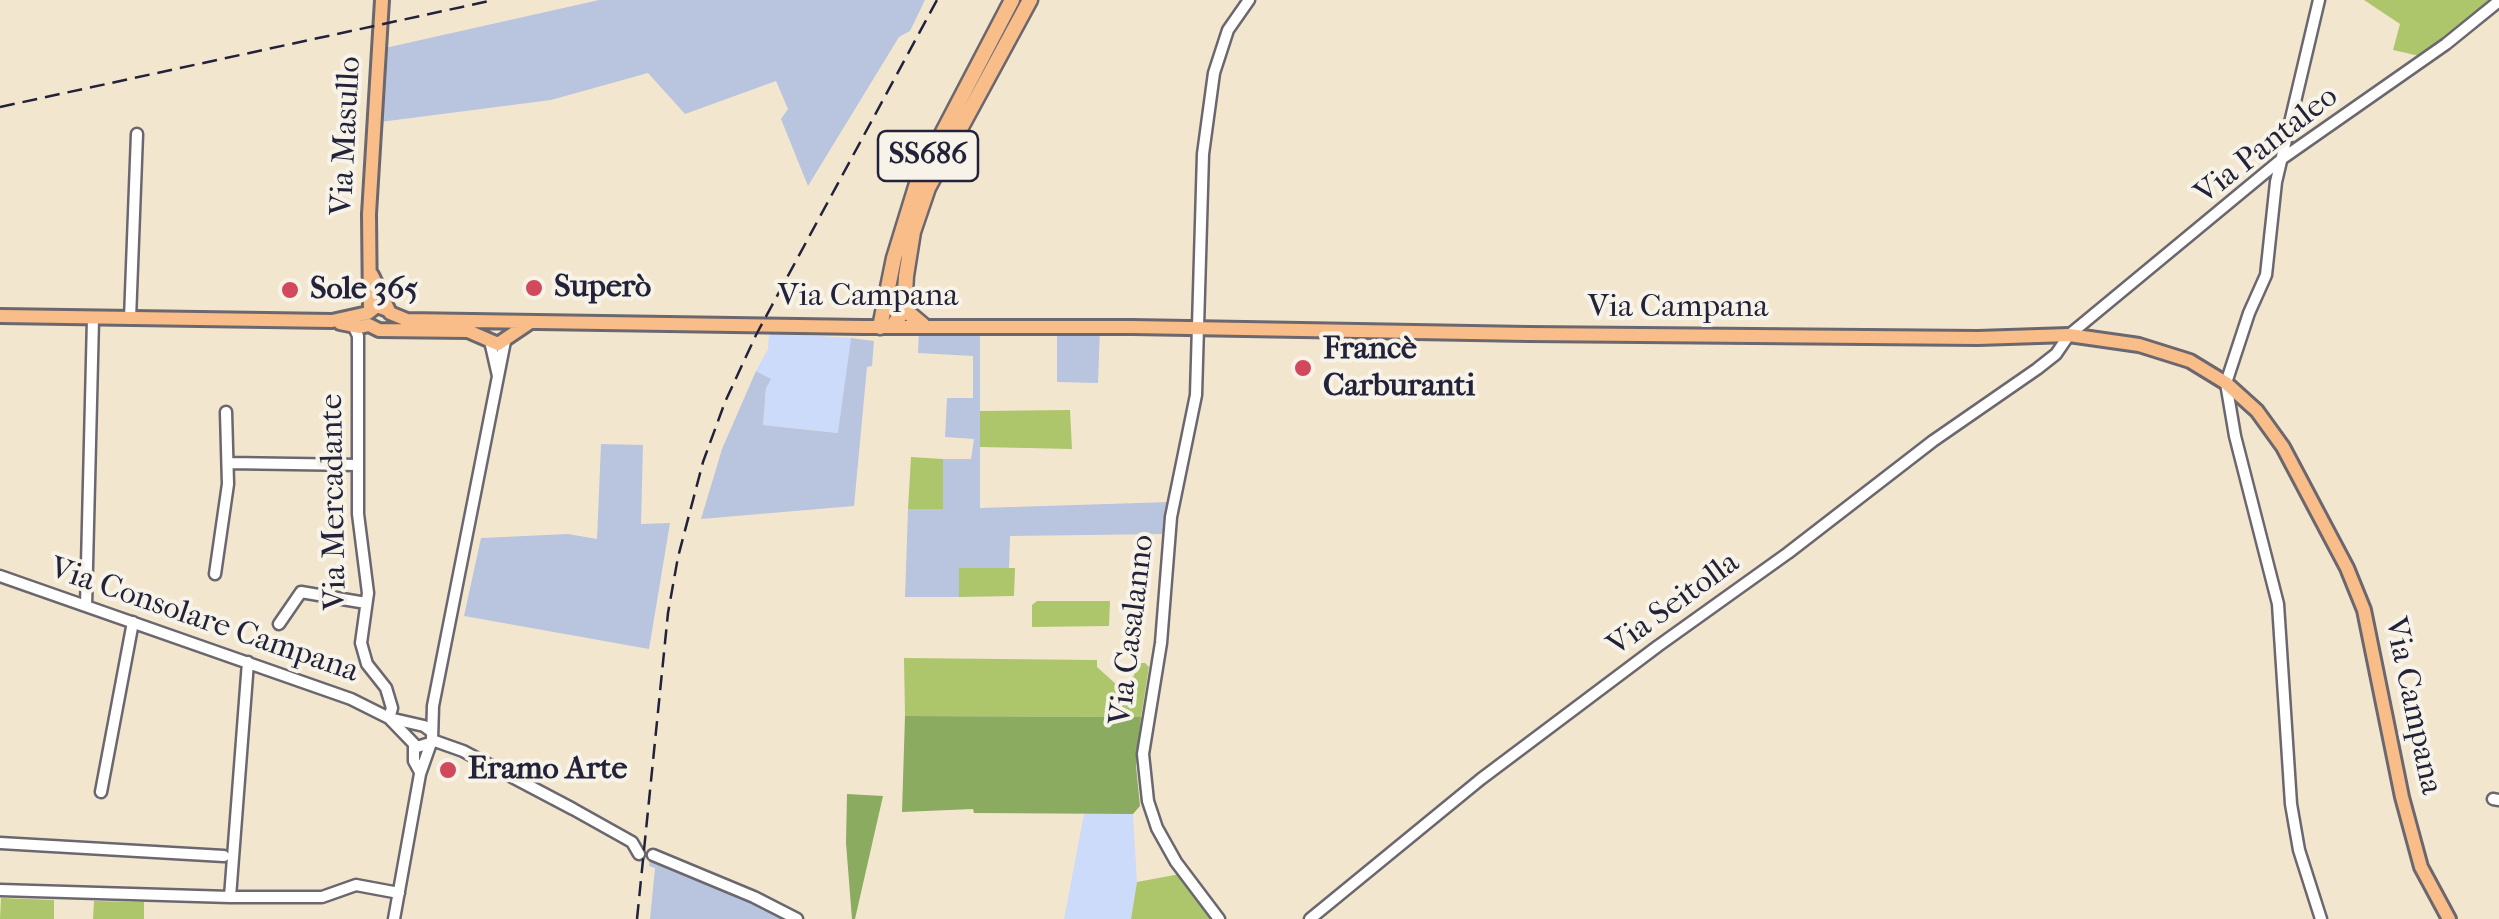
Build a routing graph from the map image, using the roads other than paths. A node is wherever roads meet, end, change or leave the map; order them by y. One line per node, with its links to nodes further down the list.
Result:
1 (382, 0): 9 (main road, Via Masullo)
2 (1012, 0): 20 (highway, SS686)
3 (1030, 0): 10 (highway, SS686)
4 (1249, 0): 21 (street, Via Casalanno)
5 (2319, 0): 8 (street)
6 (2499, 1): 8 (street, Via Pantaleo)
7 (137, 134): 15 (street)
8 (2283, 158): 24 (street, Via Pantaleo); 28 (street)
9 (372, 275): 11 (main road, Via Masullo); 13 (main road, Via Masullo)
10 (904, 309): 19 (highway); 20 (highway)
11 (389, 311): 13 (main road, Via Campana); 16 (main road, Via Campana); 22 (main road)
12 (0, 316): 14 (main road, Via Campana)
13 (369, 316): 17 (main road, Via Campana); 22 (main road, Via Campana); 23 (main road, Via Campana)
14 (93, 318): 15 (main road, Via Campana); 35 (street)
15 (130, 319): 17 (main road, Via Campana)
16 (497, 320): 18 (main road, Via Campana); 25 (main road); 26 (main road)
17 (332, 321): 23 (main road, Via Campana)
18 (529, 324): 20 (main road, Via Campana); 26 (main road)
19 (923, 325): 20 (main road, Via Campana); 21 (main road, Via Campana)
20 (887, 327)
21 (1199, 328): 24 (main road, Via Campana); 53 (street, Via Casalanno)
22 (384, 330): 25 (main road, Via Campana)
23 (356, 331): 31 (street, Via Mercadante)
24 (2069, 335): 28 (main road, Via Campana); 54 (street, Via Seitolla)
25 (488, 340): 26 (main road, Via Campana); 27 (street)
26 (506, 340): 27 (street)
27 (498, 377): 40 (street)
28 (2226, 383): 55 (street); 56 (main road, Via Campana)
29 (226, 412): 30 (street)
30 (228, 463): 31 (street); 32 (street)
31 (358, 465): 34 (street, Via Mercadante)
32 (214, 574)
33 (0, 578): 35 (street, Via Consolare Campana)
34 (366, 603): 37 (street); 39 (street, Via Mercadante)
35 (86, 606): 36 (street, Via Consolare Campana)
36 (132, 622): 38 (street, Via Consolare Campana); 43 (street)
37 (279, 624)
38 (248, 662): 39 (street, Via Consolare Campana); 50 (street)
39 (389, 718): 40 (street, Via Consolare Campana); 41 (street, Via Consolare Campana)
40 (427, 733): 41 (street); 41 (street); 42 (street); 45 (street, Via Consolare Campana)
41 (412, 743): 42 (street)
42 (420, 772): 49 (street)
43 (101, 792)
44 (0, 842): 47 (street)
45 (639, 854)
46 (653, 855): 52 (street)
47 (224, 856)
48 (0, 890): 50 (street)
49 (399, 893): 50 (street); 51 (street)
50 (230, 897)
51 (394, 919)
52 (796, 919)
53 (1219, 919)
54 (1310, 919)
55 (2321, 919)
56 (2449, 919)

